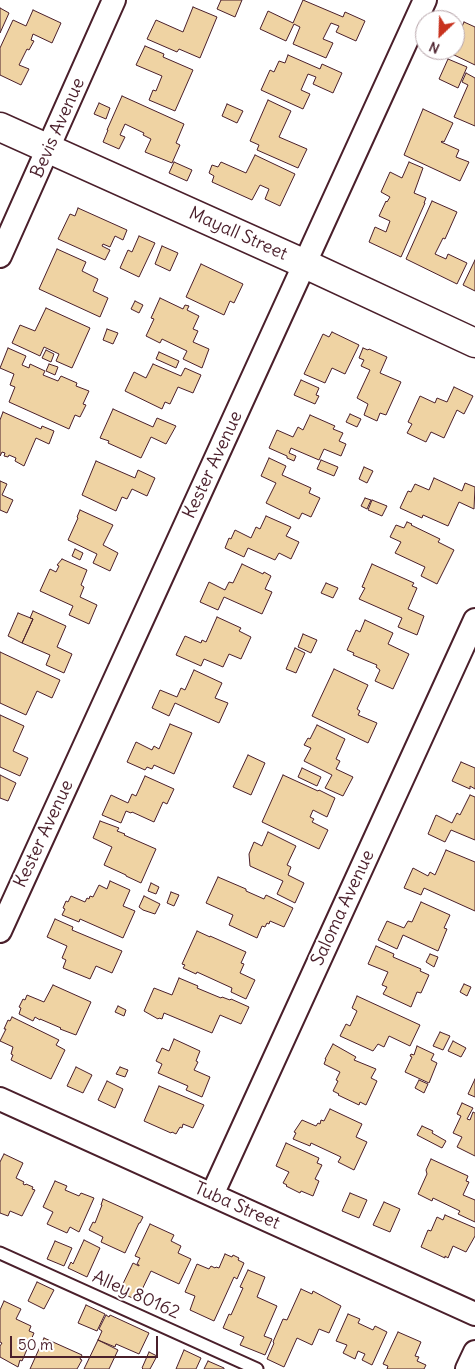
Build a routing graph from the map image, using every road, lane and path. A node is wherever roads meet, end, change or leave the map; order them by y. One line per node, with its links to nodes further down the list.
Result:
1 (114, 0): 4 (street, Bevis Avenue)
2 (425, 0): 6 (street, Kester Avenue)
3 (0, 127): 4 (street, Mayall Street)
4 (49, 149): 5 (street, Bevis Avenue); 6 (street, Mayall Street)
5 (0, 256)
6 (305, 264): 7 (street, Mayall Street); 9 (street, Kester Avenue)
7 (475, 343)
8 (475, 620): 11 (street, Saloma Avenue)
9 (0, 930)
10 (0, 1099): 11 (street, Tuba Street)
11 (212, 1195): 13 (street, Tuba Street)
12 (0, 1253): 15 (lane, Alley 80162)
13 (475, 1314)
14 (475, 1352): 16 (street)
15 (257, 1369)
16 (467, 1369)

